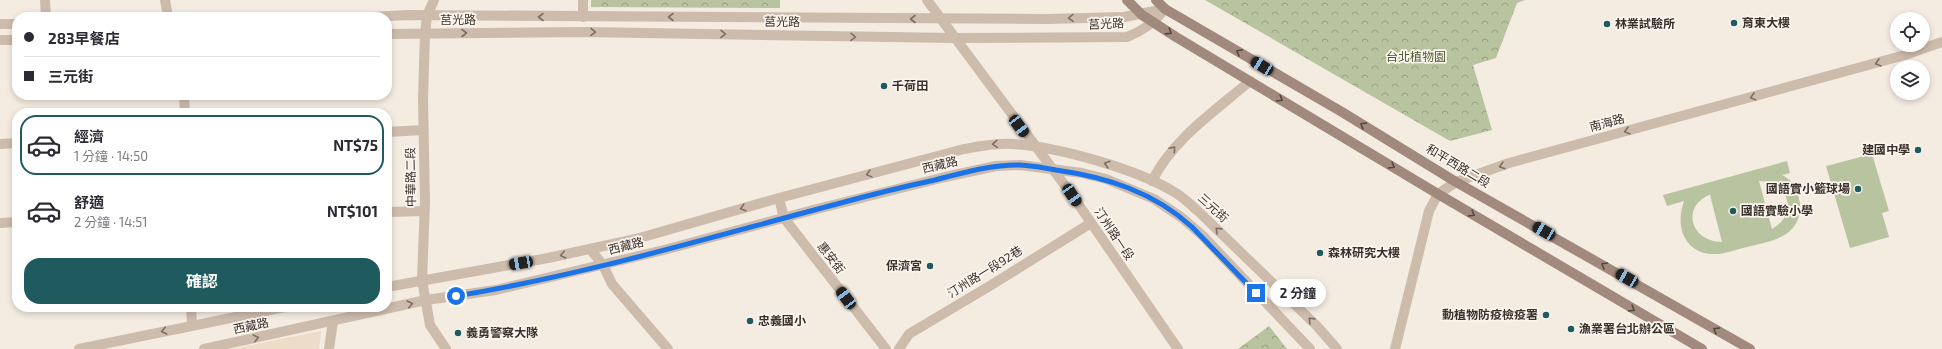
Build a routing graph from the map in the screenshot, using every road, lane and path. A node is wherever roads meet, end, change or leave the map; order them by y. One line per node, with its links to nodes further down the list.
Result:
1 (45, 0): 9 (street)
2 (165, 0): 10 (street)
3 (434, 0): 12 (street, 中華路二段)
4 (583, 0): 14 (street)
5 (927, 0): 15 (street, 汀州路一段)
6 (1127, 0): 11 (main road)
7 (1156, 0): 8 (main road, 和平西路二段)
8 (1165, 9): 11 (street, 莒光路); 16 (street, 莒光路); 33 (main road, 和平西路二段, one-way to 8)
9 (46, 12)
10 (167, 12)
11 (1142, 14): 15 (street, 莒光路, one-way to 15); 16 (main road)
12 (427, 16): 13 (street, 莒光路); 14 (street, 莒光路, one-way to 12); 19 (street, 中華路二段)
13 (392, 17)
14 (583, 17): 15 (street, 莒光路, one-way to 14)
15 (941, 19): 21 (street, 汀州路一段)
16 (1154, 23): 21 (street, 莒光路); 25 (main road, one-way to 25)
17 (0, 24): 18 (street)
18 (12, 24)
19 (425, 33): 20 (street, 莒光路); 21 (street, 莒光路, one-way to 21); 26 (street, 中華路二段)
20 (392, 34)
21 (954, 38): 30 (street, 汀州路一段)
22 (0, 40): 23 (street)
23 (12, 40)
24 (1942, 42): 33 (street, 南海路, one-way to 33)
25 (1250, 81): 32 (street, one-way to 25); 34 (main road, one-way to 34)
26 (423, 130): 27 (street); 36 (street, 中華路二段)
27 (392, 132)
28 (12, 143): 29 (street)
29 (0, 144)
30 (1034, 146): 31 (street, 汀州路一段); 32 (street, 三元街, one-way to 30); 35 (street, 西藏路, one-way to 35)
31 (1052, 169): 38 (street, 西藏路); 41 (street, 汀州路一段); 61 (street)
32 (1152, 181): 62 (street, 三元街, one-way to 32)
33 (1456, 182): 34 (street, 南海路); 65 (main road, 和平西路二段, one-way to 33)
34 (1438, 194): 63 (street, 南海路); 64 (main road, one-way to 64)
35 (779, 198): 38 (street, 惠安街); 42 (street, 西藏路, one-way to 42)
36 (424, 211): 37 (street); 44 (street, 中華路二段)
37 (392, 212)
38 (784, 218): 43 (street, 西藏路); 58 (street, 惠安街)
39 (12, 222): 40 (street)
40 (0, 223)
41 (1091, 223): 59 (street, 汀州路一段92巷); 60 (street, 汀州路一段)
42 (590, 249): 43 (street); 44 (street, 西藏路, one-way to 44)
43 (603, 265): 46 (street, 西藏路); 57 (street)
44 (422, 280): 45 (street, 西藏路); 46 (street, 中華路二段)
45 (392, 286)
46 (426, 300): 47 (street, 西藏路, one-way to 46); 56 (street, 中華路二段)
47 (392, 308)
48 (191, 312): 52 (street)
49 (259, 312): 52 (street, 西藏路)
50 (373, 312): 51 (street, 西藏路, one-way to 50)
51 (334, 321): 54 (street, 西藏路, one-way to 51); 55 (street)
52 (192, 325): 53 (street, 西藏路, one-way to 53)
53 (79, 349)
54 (204, 349)
55 (329, 349)
56 (446, 349)
57 (668, 349)
58 (886, 349)
59 (899, 349)
60 (1178, 349)
61 (1310, 349)
62 (1337, 349)
63 (1395, 349)
64 (1702, 349)
65 (1750, 349)

